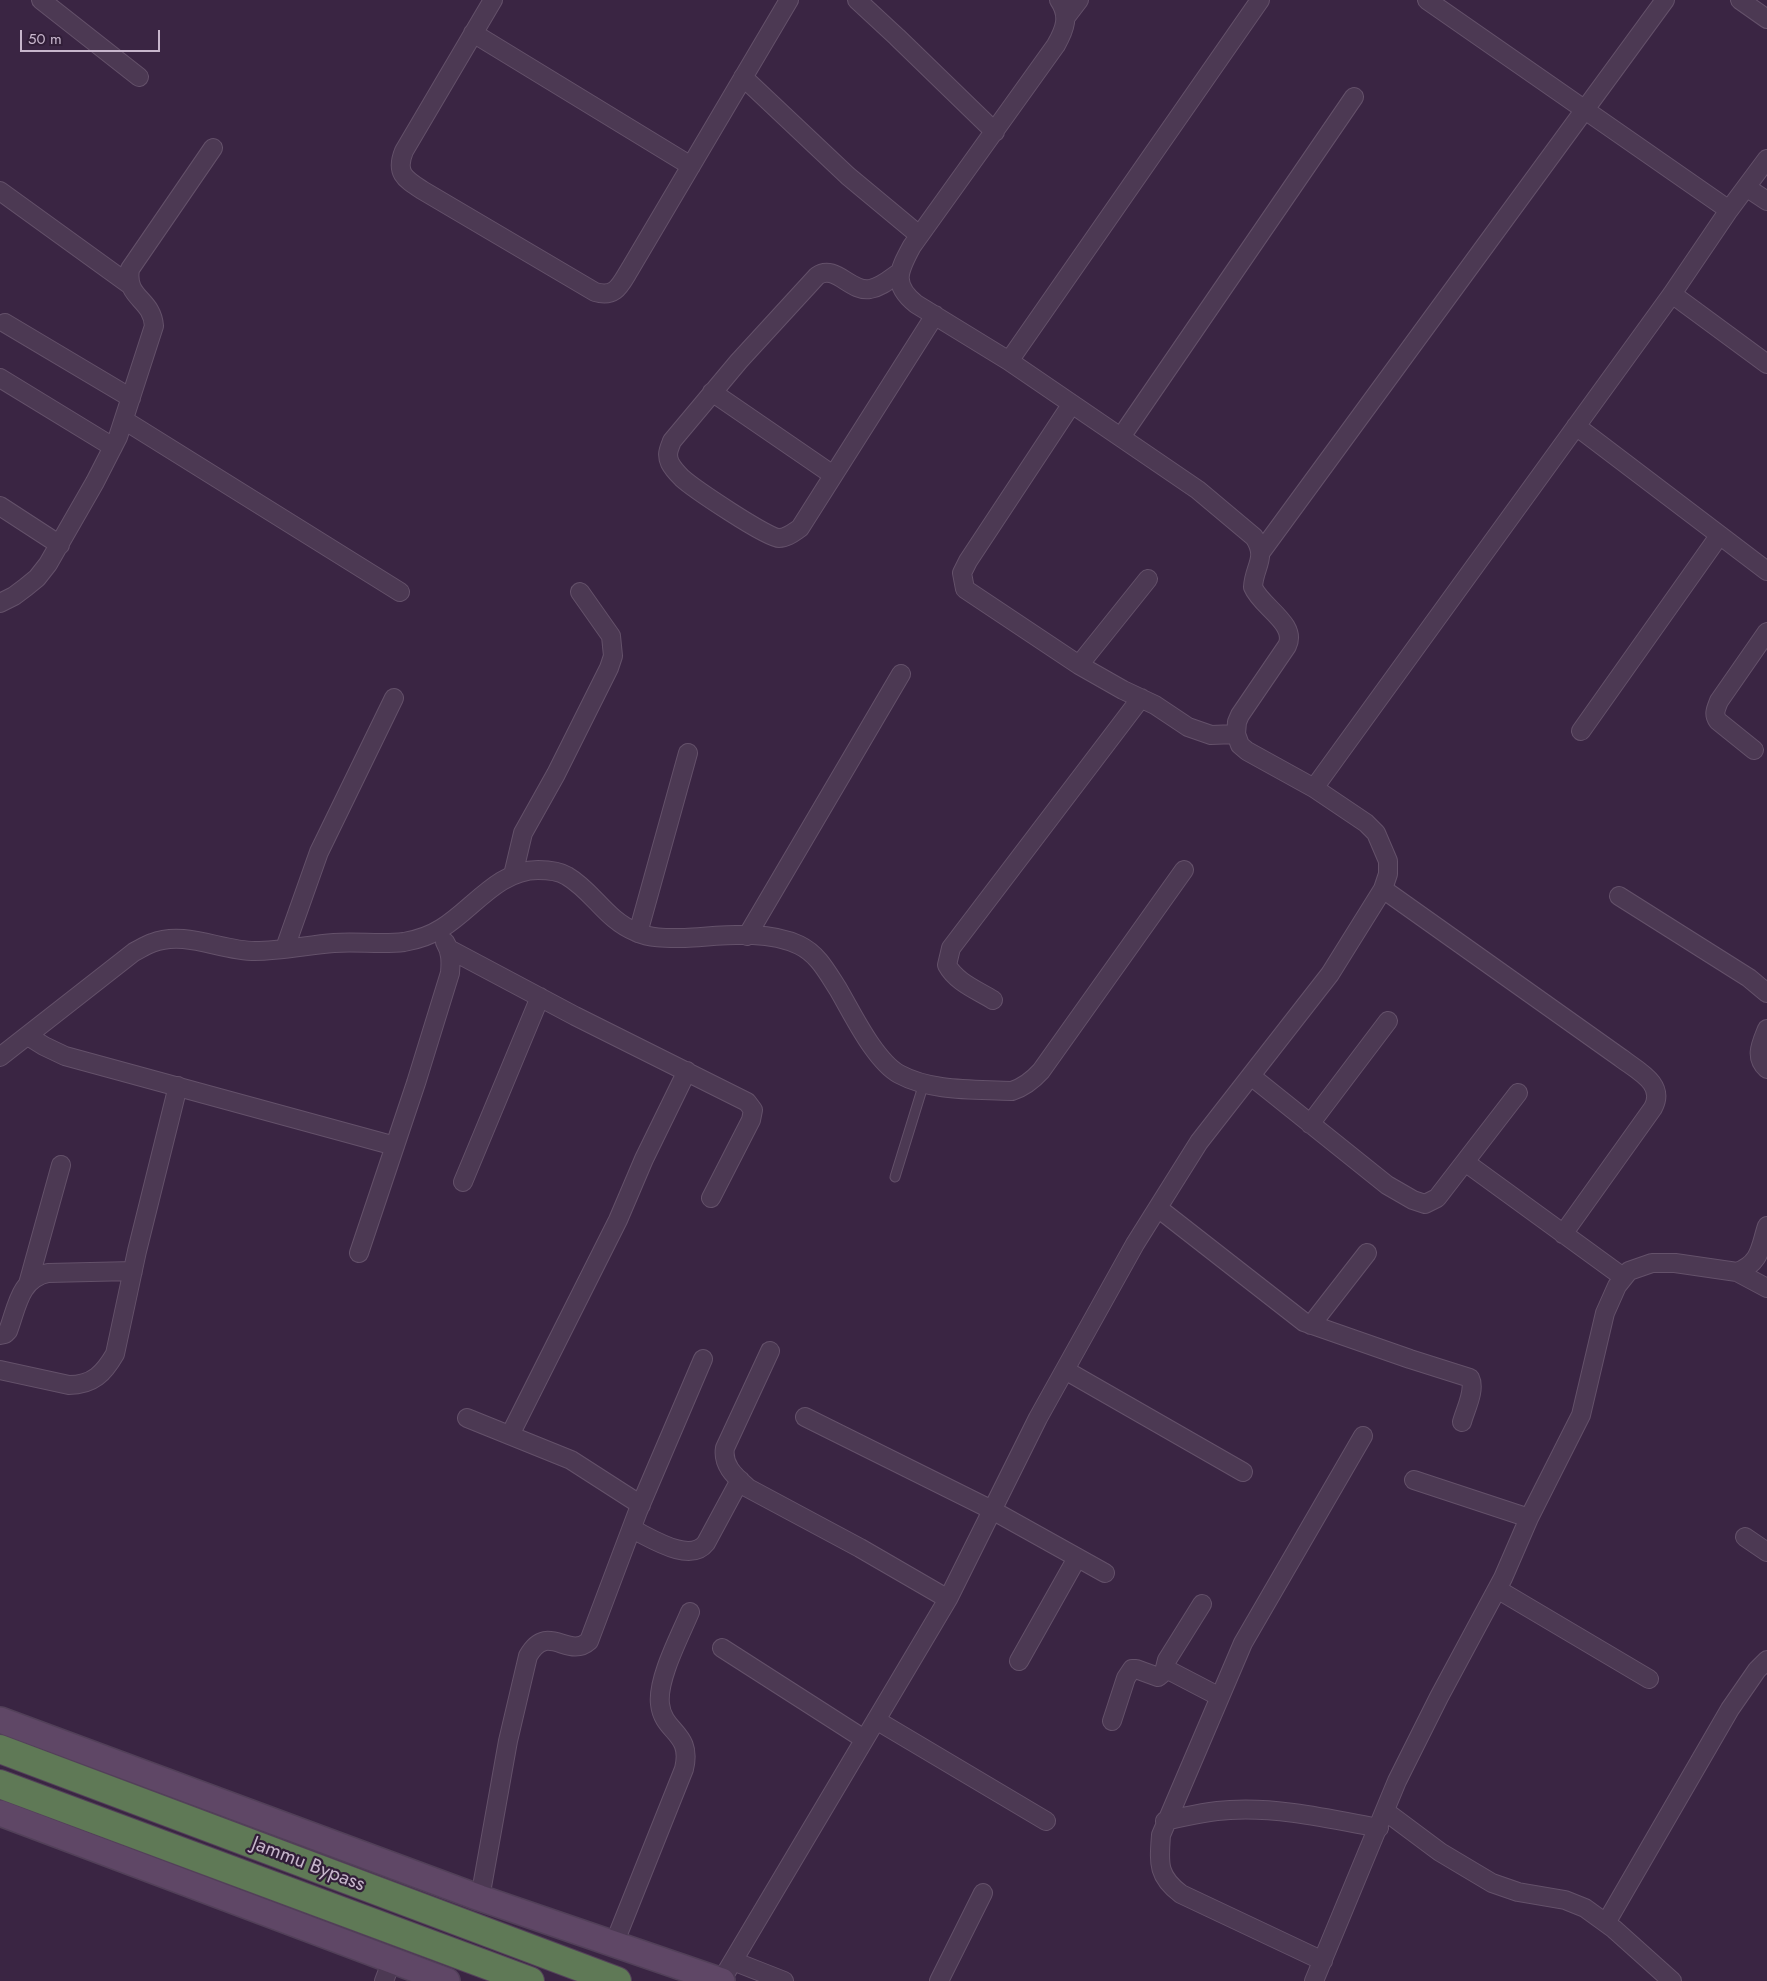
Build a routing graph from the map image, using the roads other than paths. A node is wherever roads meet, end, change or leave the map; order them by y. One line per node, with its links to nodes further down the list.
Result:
1 (41, 0): 13 (street)
2 (493, 0): 12 (street)
3 (856, 0): 17 (street)
4 (1079, 0): 10 (street)
5 (1260, 0): 31 (street)
6 (1427, 0): 16 (street)
7 (1665, 0): 16 (street)
8 (1740, 0): 11 (street)
9 (782, 2): 14 (street)
10 (1062, 4): 17 (street)
11 (1766, 16)
12 (473, 33): 20 (street); 20 (street)
13 (139, 77)
14 (744, 77): 20 (street); 25 (street)
15 (1354, 97): 39 (street)
16 (1585, 108): 24 (street); 45 (street)
17 (995, 132): 25 (street)
18 (213, 148): 27 (street)
19 (1767, 158): 21 (street)
20 (691, 166)
21 (1746, 187): 23 (street); 24 (street)
22 (0, 191): 27 (street)
23 (1767, 201)
24 (1729, 210): 28 (street)
25 (919, 236): 26 (street)
26 (900, 272): 29 (street); 34 (street)
27 (130, 285): 35 (street)
28 (1672, 294): 32 (street); 38 (street)
29 (935, 316): 31 (street); 41 (street)
30 (5, 323): 35 (street)
31 (1010, 361): 36 (street)
32 (1767, 364)
33 (0, 378): 40 (street)
34 (712, 392): 41 (street); 41 (street)
35 (131, 398): 37 (street)
36 (1071, 405): 39 (street); 52 (street)
37 (124, 420): 40 (street); 48 (street)
38 (1576, 426): 43 (street); 60 (street)
39 (1121, 437): 45 (street)
40 (113, 447): 44 (street)
41 (833, 475)
42 (0, 506): 44 (street)
43 (1719, 536): 46 (street); 56 (street)
44 (60, 545): 50 (street)
45 (1261, 552): 57 (street)
46 (1767, 572)
47 (1148, 579): 52 (street)
48 (400, 592)
49 (580, 592): 62 (street)
50 (0, 603)
51 (1767, 632): 58 (street)
52 (1079, 665): 55 (street)
53 (901, 674): 67 (street)
54 (394, 698): 68 (street)
55 (1141, 698): 57 (street); 72 (street)
56 (1581, 731)
57 (1236, 734): 60 (street)
58 (1754, 750)
59 (688, 753): 66 (street)
60 (1314, 788): 63 (street)
61 (1184, 870): 80 (street)
62 (514, 876): 65 (street); 66 (street)
63 (1384, 889): 79 (street); 92 (street)
64 (1619, 896): 70 (street)
65 (436, 931): 68 (street); 69 (street)
66 (638, 933): 67 (street)
67 (747, 936): 80 (street)
68 (285, 948): 75 (street)
69 (450, 949): 71 (street); 84 (street)
70 (1767, 993)
71 (540, 997): 78 (street); 88 (street)
72 (992, 1000)
73 (1388, 1021): 83 (street)
74 (1767, 1029): 77 (street)
75 (28, 1036): 76 (street); 81 (street)
76 (0, 1057)
77 (1767, 1069)
78 (687, 1072): 89 (street); 109 (street)
79 (1250, 1076): 83 (street); 90 (street)
80 (924, 1083): 87 (lane)
81 (178, 1086): 84 (street); 95 (street)
82 (1518, 1093): 85 (street)
83 (1310, 1124): 85 (street)
84 (395, 1146): 93 (street)
85 (1465, 1162): 92 (street)
86 (61, 1165): 98 (street)
87 (895, 1177)
88 (463, 1182)
89 (711, 1198)
90 (1158, 1208): 100 (street); 105 (street)
91 (1767, 1226): 96 (street)
92 (1563, 1234): 97 (street)
93 (359, 1253)
94 (1367, 1253): 100 (street)
95 (133, 1271): 98 (street); 104 (street)
96 (1737, 1272): 97 (street); 99 (street)
97 (1623, 1277): 116 (street)
98 (28, 1284): 101 (street)
99 (1767, 1288)
100 (1311, 1325): 108 (street)
101 (0, 1335)
102 (770, 1351): 112 (street)
103 (703, 1359): 114 (street)
104 (0, 1370)
105 (1064, 1370): 111 (street); 115 (street)
106 (806, 1417): 115 (street)
107 (467, 1418): 109 (street)
108 (1462, 1422)
109 (510, 1435): 114 (street)
110 (1363, 1436): 131 (street)
111 (1243, 1472)
112 (740, 1480): 117 (street); 123 (street)
113 (1414, 1480): 116 (street)
114 (641, 1505): 117 (street)
115 (992, 1510): 120 (street); 123 (street)
116 (1529, 1518): 122 (street)
117 (632, 1529): 144 (street)
118 (1746, 1536): 119 (street)
119 (1767, 1552)
120 (1077, 1558): 121 (street); 128 (street)
121 (1105, 1573)
122 (1497, 1589): 130 (street); 138 (street)
123 (948, 1599): 133 (street)
124 (1202, 1604): 129 (street)
125 (690, 1612): 146 (street)
126 (722, 1648): 135 (street)
127 (1767, 1660): 145 (street)
128 (1019, 1661)
129 (1164, 1672): 131 (street); 134 (street)
130 (1649, 1679)
131 (1220, 1697): 141 (street)
132 (0, 1720): 144 (street)
133 (876, 1720): 135 (street); 140 (street)
134 (1112, 1720)
135 (864, 1739): 149 (street)
136 (0, 1749): 152 (highway, Jammu Bypass)
137 (0, 1784): 151 (highway, Jammu Bypass)
138 (1385, 1811): 142 (street); 145 (street)
139 (0, 1812): 148 (street)
140 (1046, 1821)
141 (1165, 1821): 142 (street); 147 (street)
142 (1378, 1828): 147 (street)
143 (983, 1893): 154 (street)
144 (480, 1898): 146 (street)
145 (1606, 1923): 156 (street)
146 (614, 1944): 149 (street)
147 (1323, 1960): 155 (street)
148 (388, 1971): 150 (street)
149 (724, 1976): 153 (street)
150 (447, 1981)
151 (530, 1981)
152 (617, 1981)
153 (784, 1981)
154 (939, 1981)
155 (1314, 1981)
156 (1672, 1981)

